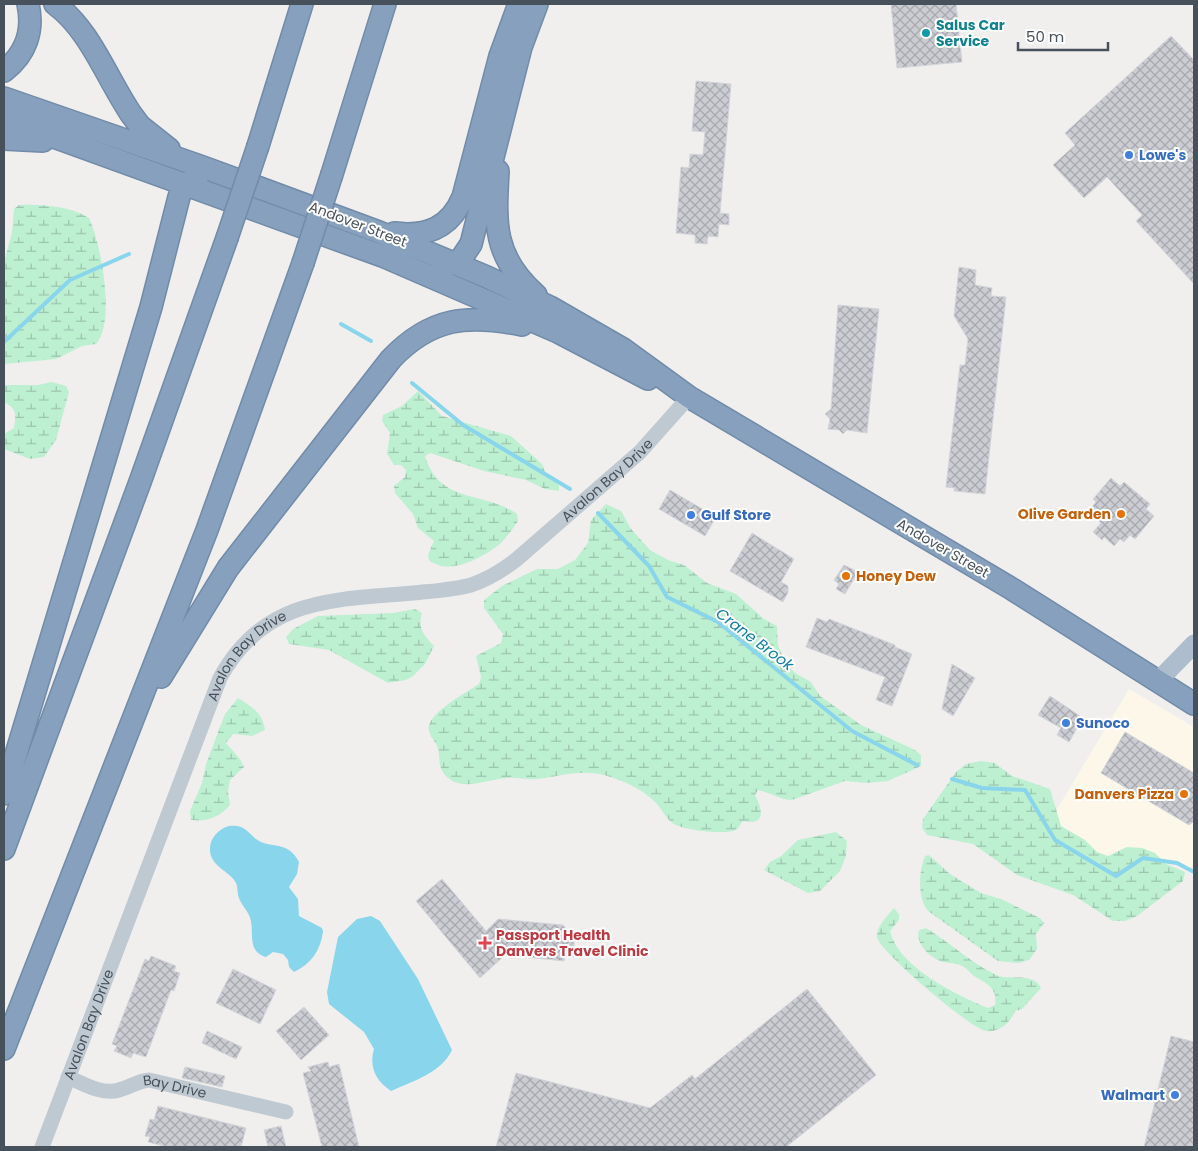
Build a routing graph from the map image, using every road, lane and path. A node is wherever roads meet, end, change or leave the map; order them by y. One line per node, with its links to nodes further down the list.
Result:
1 (28, 4): 7 (highway)
2 (55, 4): 13 (highway)
3 (302, 4): 27 (highway, bridge)
4 (386, 4): 25 (highway, bridge)
5 (519, 4): 16 (highway)
6 (537, 4): 10 (highway)
7 (4, 71)
8 (4, 98): 13 (highway, Andover Street)
9 (4, 119): 12 (highway, Andover Street)
10 (502, 126): 17 (highway); 19 (highway)
11 (4, 139): 12 (highway)
12 (93, 151): 15 (highway, Andover Street)
13 (200, 166): 14 (highway, Andover Street)
14 (237, 179): 15 (highway); 16 (highway, Andover Street)
15 (184, 184): 18 (highway, Andover Street); 26 (highway)
16 (380, 232): 17 (highway, Andover Street)
17 (455, 263): 18 (highway); 19 (highway, Andover Street)
18 (408, 267): 20 (highway, Andover Street)
19 (550, 307): 21 (highway, Andover Street)
20 (558, 332): 21 (highway, Andover Street); 25 (highway)
21 (689, 397): 23 (highway, Andover Street); 29 (street, Avalon Bay Drive)
22 (1194, 644): 23 (main road)
23 (1158, 681): 24 (highway, Andover Street)
24 (1194, 704)
25 (126, 735): 28 (highway)
26 (4, 794)
27 (4, 849)
28 (4, 1049)
29 (68, 1077): 30 (street, Bay Drive); 31 (street, Avalon Bay Drive)
30 (286, 1112)
31 (42, 1147)

